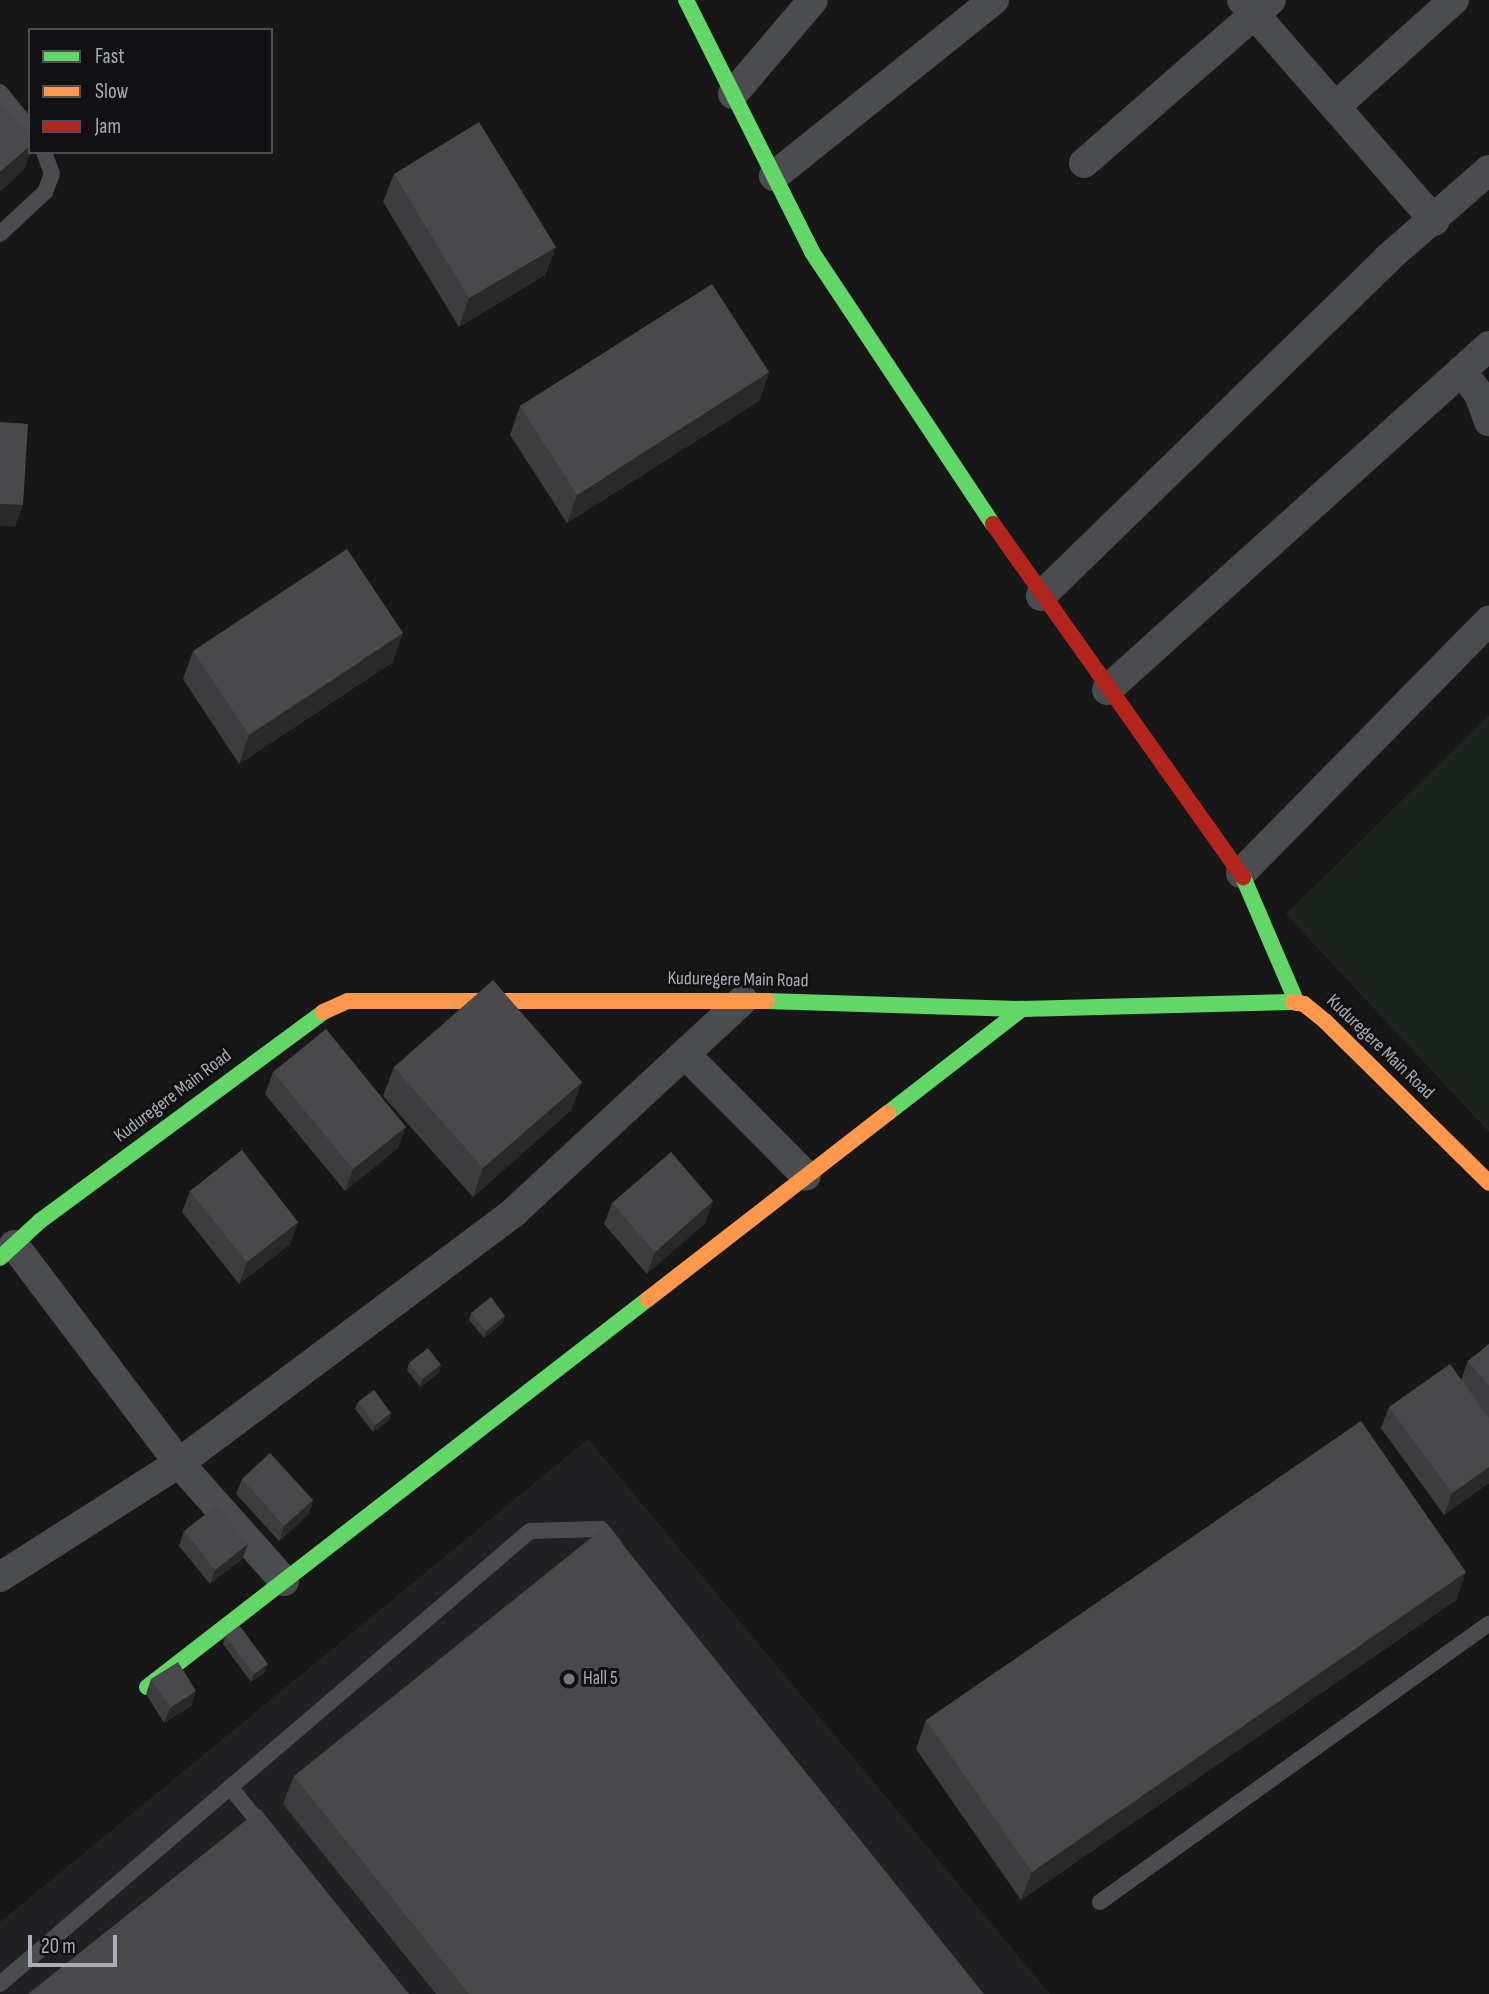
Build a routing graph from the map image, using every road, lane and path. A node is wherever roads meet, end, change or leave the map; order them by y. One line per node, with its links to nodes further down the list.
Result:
1 (686, 0): 7 (street)
2 (813, 0): 7 (street)
3 (994, 0): 13 (street)
4 (1454, 0): 8 (street)
5 (1256, 5): 8 (street); 11 (street)
6 (0, 92): 9 (lane)
7 (733, 94): 13 (street)
8 (1335, 107): 14 (street)
9 (28, 127)
10 (45, 154): 15 (lane)
11 (1084, 163)
12 (1489, 170): 14 (street)
13 (774, 176): 19 (street)
14 (1435, 221): 19 (street)
15 (0, 234)
16 (1489, 346): 17 (street)
17 (1461, 371): 18 (street); 21 (street)
18 (1489, 421)
19 (1041, 596): 21 (street)
20 (1489, 621): 22 (street)
21 (1107, 690): 22 (street)
22 (1241, 873): 24 (street)
23 (743, 999): 25 (street, Kuduregere Main Road); 26 (street); 29 (street, Kuduregere Main Road)
24 (1297, 1003): 25 (street, Kuduregere Main Road); 28 (street, Kuduregere Main Road)
25 (1022, 1009): 27 (street)
26 (686, 1055): 27 (street); 30 (street)
27 (806, 1176): 33 (street)
28 (1489, 1182)
29 (7, 1251): 30 (street)
30 (179, 1463): 32 (street); 33 (street)
31 (627, 1562): 36 (lane)
32 (0, 1577)
33 (284, 1581): 35 (street)
34 (1489, 1624): 38 (lane)
35 (147, 1687)
36 (230, 1787): 37 (lane); 39 (lane)
37 (281, 1849)
38 (1100, 1902)
39 (0, 1984)

